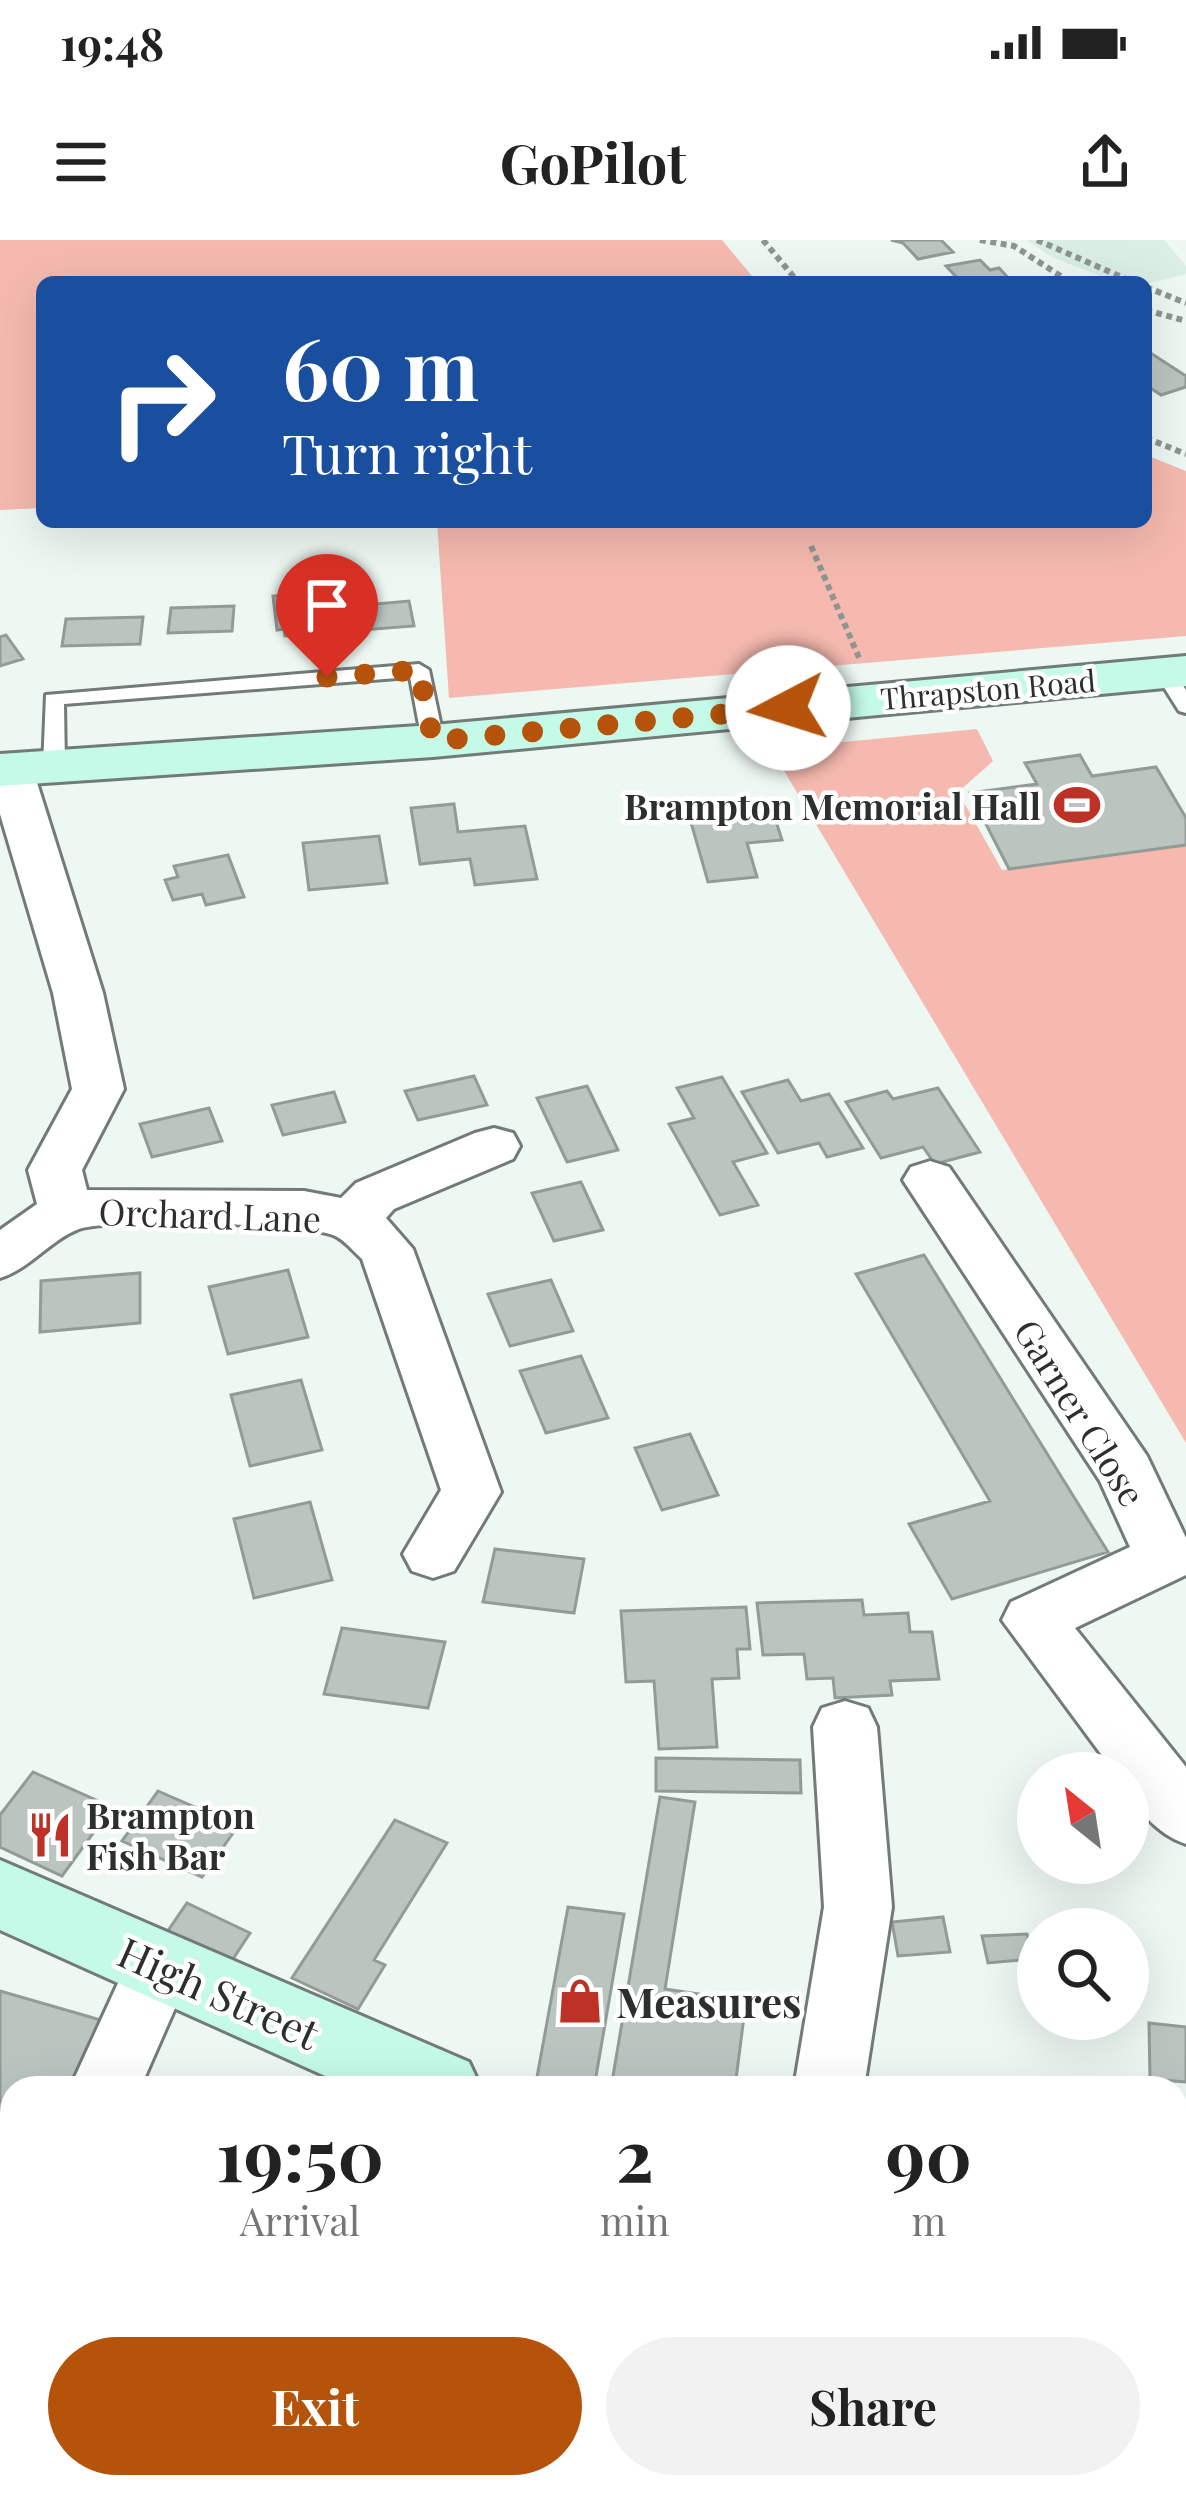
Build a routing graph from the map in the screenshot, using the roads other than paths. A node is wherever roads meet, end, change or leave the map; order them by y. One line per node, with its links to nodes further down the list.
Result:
1 (1179, 684): 2 (main road, Thrapston Road)
2 (433, 741): 3 (main road, Thrapston Road); 3 (lane)
3 (21, 769): 6 (street, Orchard Lane)
4 (494, 1146): 7 (street, Orchard Lane)
5 (930, 1180): 11 (street, Garner Close)
6 (66, 1211): 7 (street, Orchard Lane); 8 (street, Orchard Lane)
7 (353, 1220): 9 (street, Orchard Lane)
8 (0, 1258)
9 (433, 1554)
10 (845, 1727): 16 (street)
11 (1186, 1816)
12 (0, 1894): 13 (main road, High Street)
13 (159, 1967): 14 (street); 15 (main road, High Street)
14 (110, 2076)
15 (412, 2076)
16 (831, 2076)

